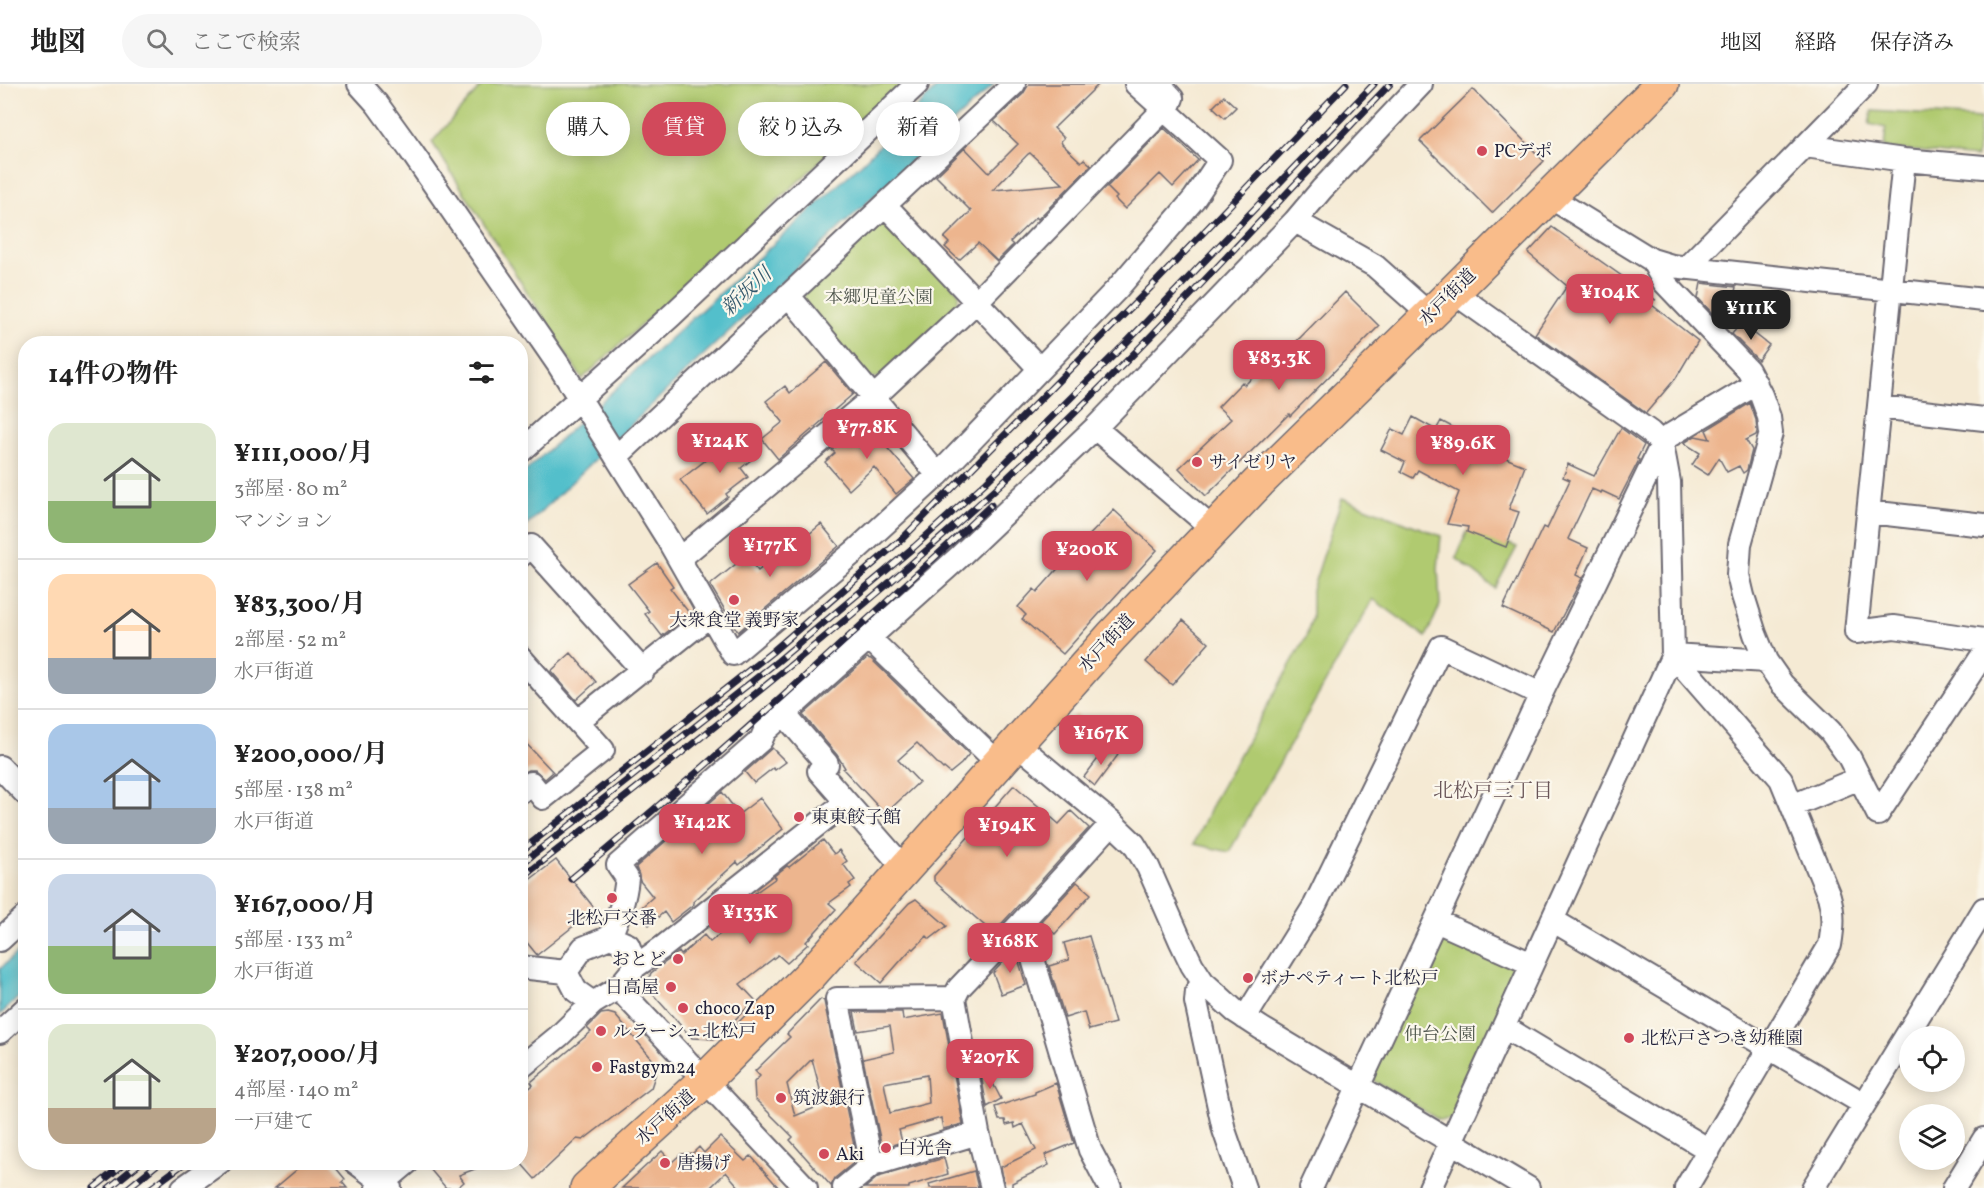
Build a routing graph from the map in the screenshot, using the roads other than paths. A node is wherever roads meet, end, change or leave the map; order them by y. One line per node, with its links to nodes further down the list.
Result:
1 (359, 84): 26 (street)
2 (917, 84): 26 (street)
3 (1014, 84): 14 (street)
4 (1136, 84): 9 (street)
5 (1159, 84): 9 (street)
6 (1421, 84): 15 (street)
7 (1662, 84): 13 (highway, 水戸街道)
8 (1866, 84): 10 (street)
9 (1164, 111): 22 (street); 24 (street)
10 (1805, 146): 11 (street); 17 (street)
11 (1905, 160): 12 (street); 18 (street)
12 (1984, 167)
13 (1548, 196): 16 (street); 19 (highway, 水戸街道)
14 (885, 206): 20 (street); 22 (street)
15 (1295, 221): 23 (street); 30 (street)
16 (1652, 260): 17 (street); 25 (street)
17 (1687, 267): 18 (street)
18 (1890, 290): 21 (street); 28 (street)
19 (1453, 292): 23 (highway, 水戸街道); 31 (street)
20 (788, 295): 27 (street); 33 (street)
21 (1984, 300)
22 (977, 302): 24 (street); 27 (street)
23 (1430, 315): 37 (highway, 水戸街道)
24 (1039, 368): 34 (street)
25 (1756, 384): 31 (street); 45 (street)
26 (579, 397): 32 (street); 33 (street)
27 (874, 397): 34 (street); 39 (street)
28 (1879, 407): 29 (street); 35 (street)
29 (1984, 418)
30 (1095, 428): 37 (street); 41 (street)
31 (1662, 444): 44 (street); 48 (street)
32 (528, 445)
33 (616, 457): 39 (street)
34 (938, 475): 40 (street)
35 (1869, 512): 36 (street); 42 (street)
36 (1984, 525)
37 (1213, 529): 51 (highway, 水戸街道)
38 (528, 549): 46 (street)
39 (679, 559): 40 (street)
40 (710, 615): 46 (street)
41 (870, 639): 49 (street); 51 (street)
42 (1984, 640)
43 (1984, 653): 53 (street)
44 (1673, 655): 45 (street); 57 (street); 61 (street)
45 (1766, 661): 53 (street)
46 (643, 671): 50 (street)
47 (528, 672): 50 (street)
48 (1541, 694): 62 (street); 78 (street)
49 (784, 714): 56 (street); 65 (street)
50 (578, 721): 54 (street)
51 (1007, 753): 58 (street); 59 (highway, 水戸街道)
52 (0, 767): 55 (street)
53 (1860, 777): 57 (street)
54 (528, 785)
55 (18, 786)
56 (846, 802): 59 (street); 68 (street)
57 (1792, 806): 81 (street)
58 (1112, 823): 63 (street); 72 (street)
59 (904, 868): 71 (highway, 水戸街道)
60 (1984, 909): 85 (street)
61 (1551, 920): 67 (street); 81 (street)
62 (1436, 921): 67 (street); 84 (street)
63 (1022, 922): 74 (street); 100 (street)
64 (18, 923): 66 (street)
65 (610, 937): 68 (street); 70 (street)
66 (0, 940)
67 (1532, 964): 79 (street)
68 (636, 966): 73 (street)
69 (528, 968): 70 (street)
70 (566, 972): 76 (street)
71 (811, 974): 75 (street); 83 (highway, 水戸街道)
72 (1203, 982): 78 (street); 101 (street)
73 (618, 988): 76 (street); 83 (street)
74 (954, 998): 75 (street); 86 (street)
75 (837, 999): 90 (street)
76 (593, 1003): 82 (street)
77 (18, 1015): 80 (street)
78 (1245, 1018): 84 (street)
79 (1504, 1027): 88 (street); 89 (street)
80 (0, 1032)
81 (1770, 1047): 85 (street); 89 (street)
82 (528, 1061)
83 (704, 1081): 96 (highway, 水戸街道); 97 (street)
84 (1358, 1086): 88 (street); 102 (street)
85 (1864, 1104): 106 (street)
86 (978, 1133): 90 (street); 99 (street)
87 (1984, 1139): 107 (street)
88 (1451, 1143): 103 (street); 104 (street)
89 (1708, 1150): 105 (street)
90 (872, 1165): 98 (street)
91 (209, 1170): 95 (street)
92 (364, 1170): 94 (street)
93 (400, 1170): 94 (street)
94 (383, 1186)
95 (183, 1188)
96 (587, 1188)
97 (806, 1188)
98 (844, 1188)
99 (992, 1188)
100 (1110, 1188)
101 (1244, 1188)
102 (1311, 1188)
103 (1430, 1188)
104 (1528, 1188)
105 (1686, 1188)
106 (1813, 1188)
107 (1954, 1188)

